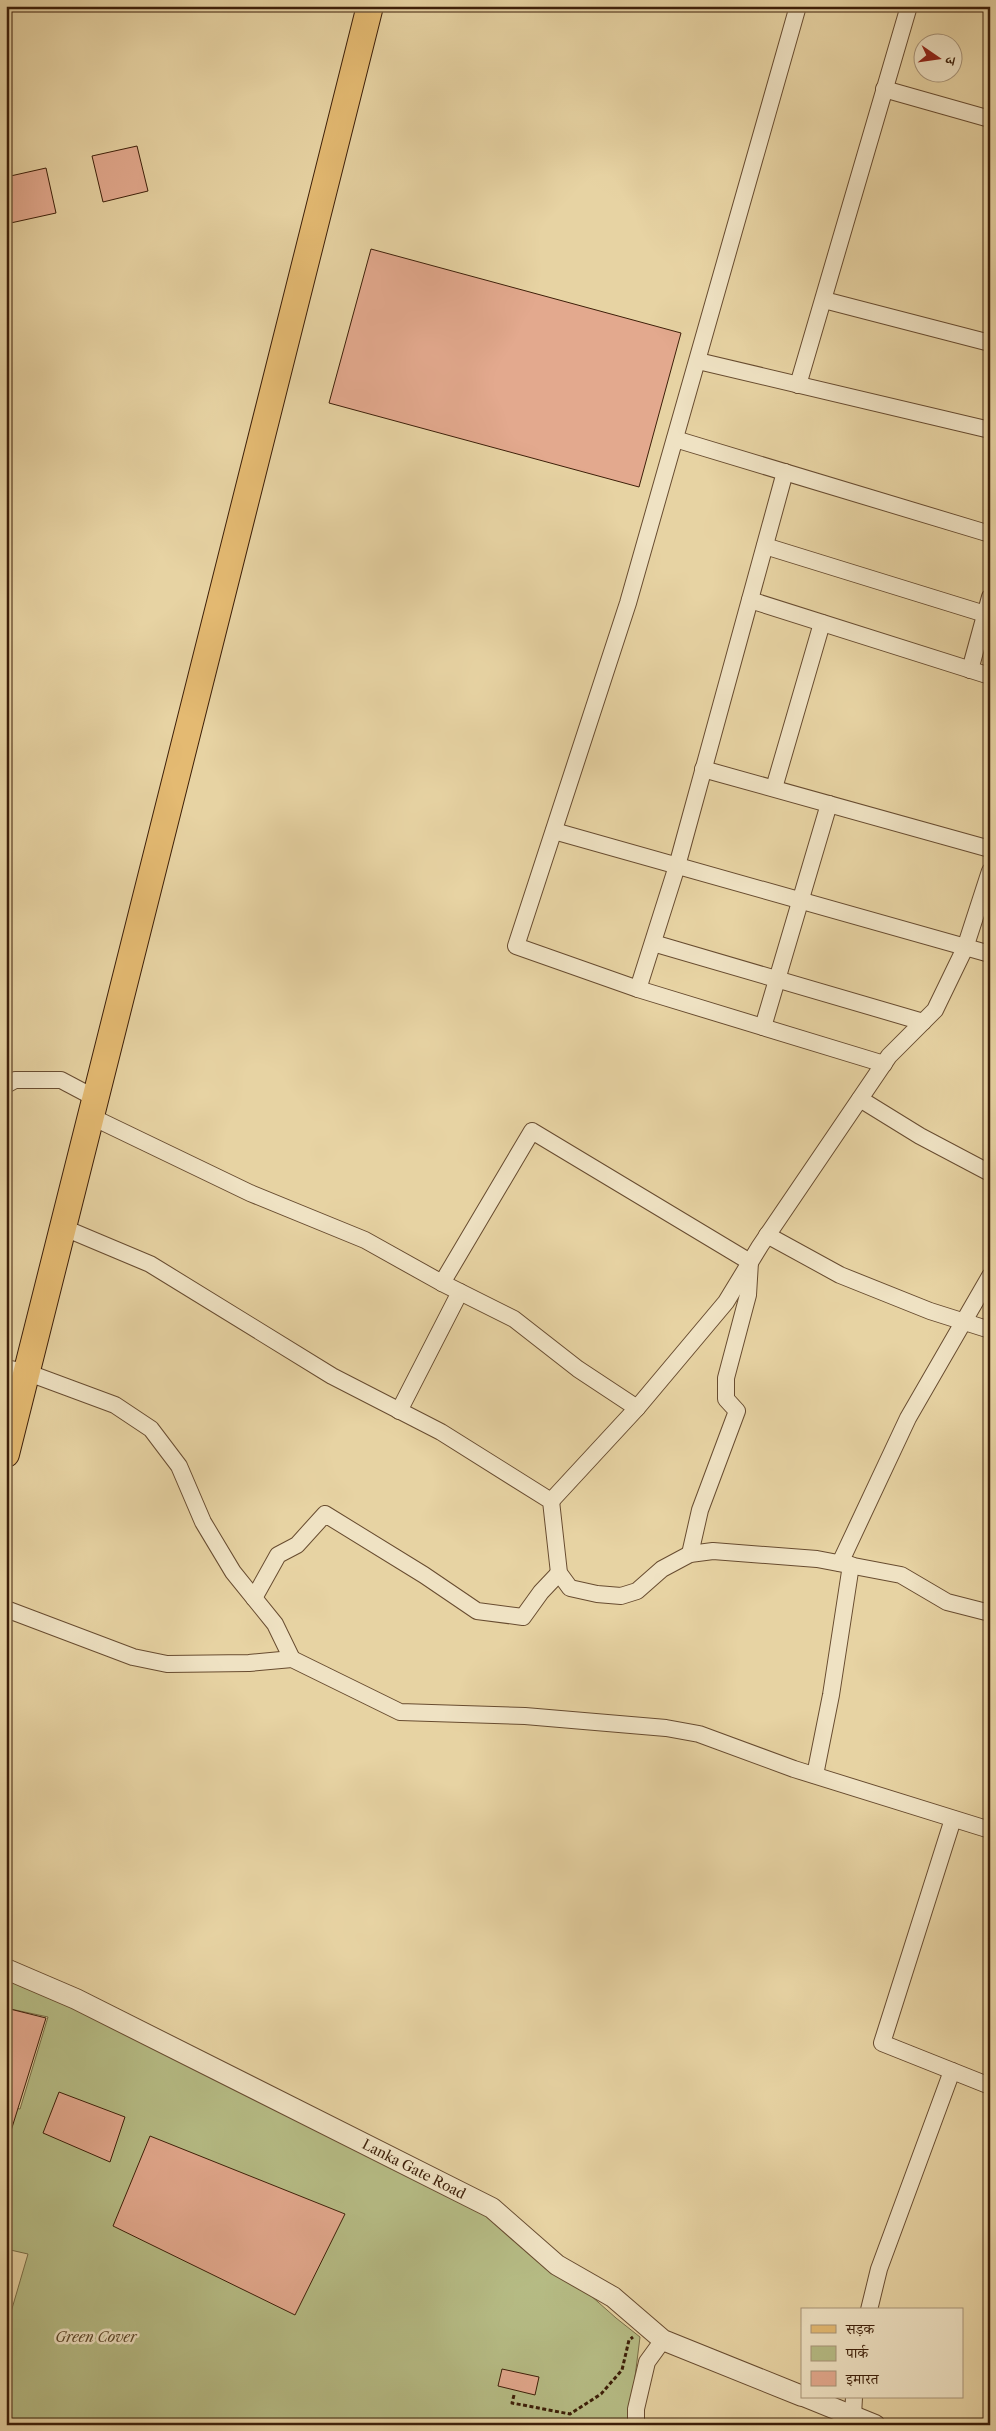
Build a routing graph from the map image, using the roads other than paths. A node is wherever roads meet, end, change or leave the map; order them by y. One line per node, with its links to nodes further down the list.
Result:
1 (370, 6): 39 (main road)
2 (798, 6): 8 (street)
3 (909, 6): 4 (street)
4 (884, 89): 5 (street); 6 (street)
5 (990, 119)
6 (824, 300): 7 (street); 9 (street)
7 (990, 343)
8 (698, 361): 9 (street); 11 (street)
9 (798, 385): 10 (street)
10 (990, 430)
11 (674, 439): 12 (street); 24 (street)
12 (786, 472): 13 (street); 14 (street)
13 (990, 534)
14 (765, 546): 16 (street); 17 (street)
15 (990, 597): 17 (street)
16 (750, 600): 18 (street); 21 (street)
17 (985, 614): 19 (street)
18 (822, 622): 19 (street); 22 (street)
19 (970, 670): 20 (street)
20 (990, 676)
21 (704, 769): 22 (street); 26 (street)
22 (774, 788): 23 (street)
23 (829, 804): 25 (street); 28 (street)
24 (554, 831): 26 (street); 33 (street)
25 (990, 849)
26 (677, 866): 28 (street); 29 (street)
27 (990, 871): 30 (street)
28 (802, 902): 30 (street); 32 (street)
29 (653, 943): 32 (street); 33 (street)
30 (965, 948): 31 (street); 34 (street)
31 (990, 954)
32 (778, 979): 34 (street); 35 (street)
33 (638, 989): 35 (street)
34 (923, 1022): 36 (street)
35 (763, 1027): 36 (street)
36 (884, 1064): 38 (street)
37 (6, 1085): 39 (street)
38 (860, 1099): 40 (street); 42 (street)
39 (92, 1107): 41 (main road); 45 (street)
40 (990, 1173)
41 (62, 1226): 49 (main road); 51 (street)
42 (767, 1236): 43 (street); 47 (street)
43 (750, 1262): 45 (street); 50 (street); 54 (street)
44 (990, 1276): 47 (street)
45 (442, 1283): 46 (street)
46 (460, 1292): 50 (street); 51 (street)
47 (962, 1321): 48 (street); 55 (street)
48 (990, 1330)
49 (16, 1370): 52 (main road); 57 (street)
50 (637, 1408): 53 (street)
51 (400, 1410): 53 (street)
52 (6, 1454)
53 (551, 1501): 56 (street)
54 (690, 1554): 55 (street); 56 (street)
55 (846, 1564): 59 (street); 61 (street)
56 (559, 1573): 57 (street)
57 (254, 1598): 60 (street)
58 (6, 1609): 60 (street)
59 (990, 1613)
60 (292, 1659): 61 (street)
61 (815, 1775): 62 (street)
62 (953, 1819): 63 (street); 65 (street)
63 (990, 1830)
64 (6, 1969): 68 (street, Lanka Gate Road)
65 (952, 2071): 66 (street); 67 (street)
66 (990, 2086)
67 (869, 2308)
68 (663, 2340): 69 (street, Lanka Gate Road); 72 (street)
69 (801, 2396)
70 (811, 2398): 71 (street)
71 (853, 2407): 73 (street)
72 (636, 2425)
73 (875, 2425)

